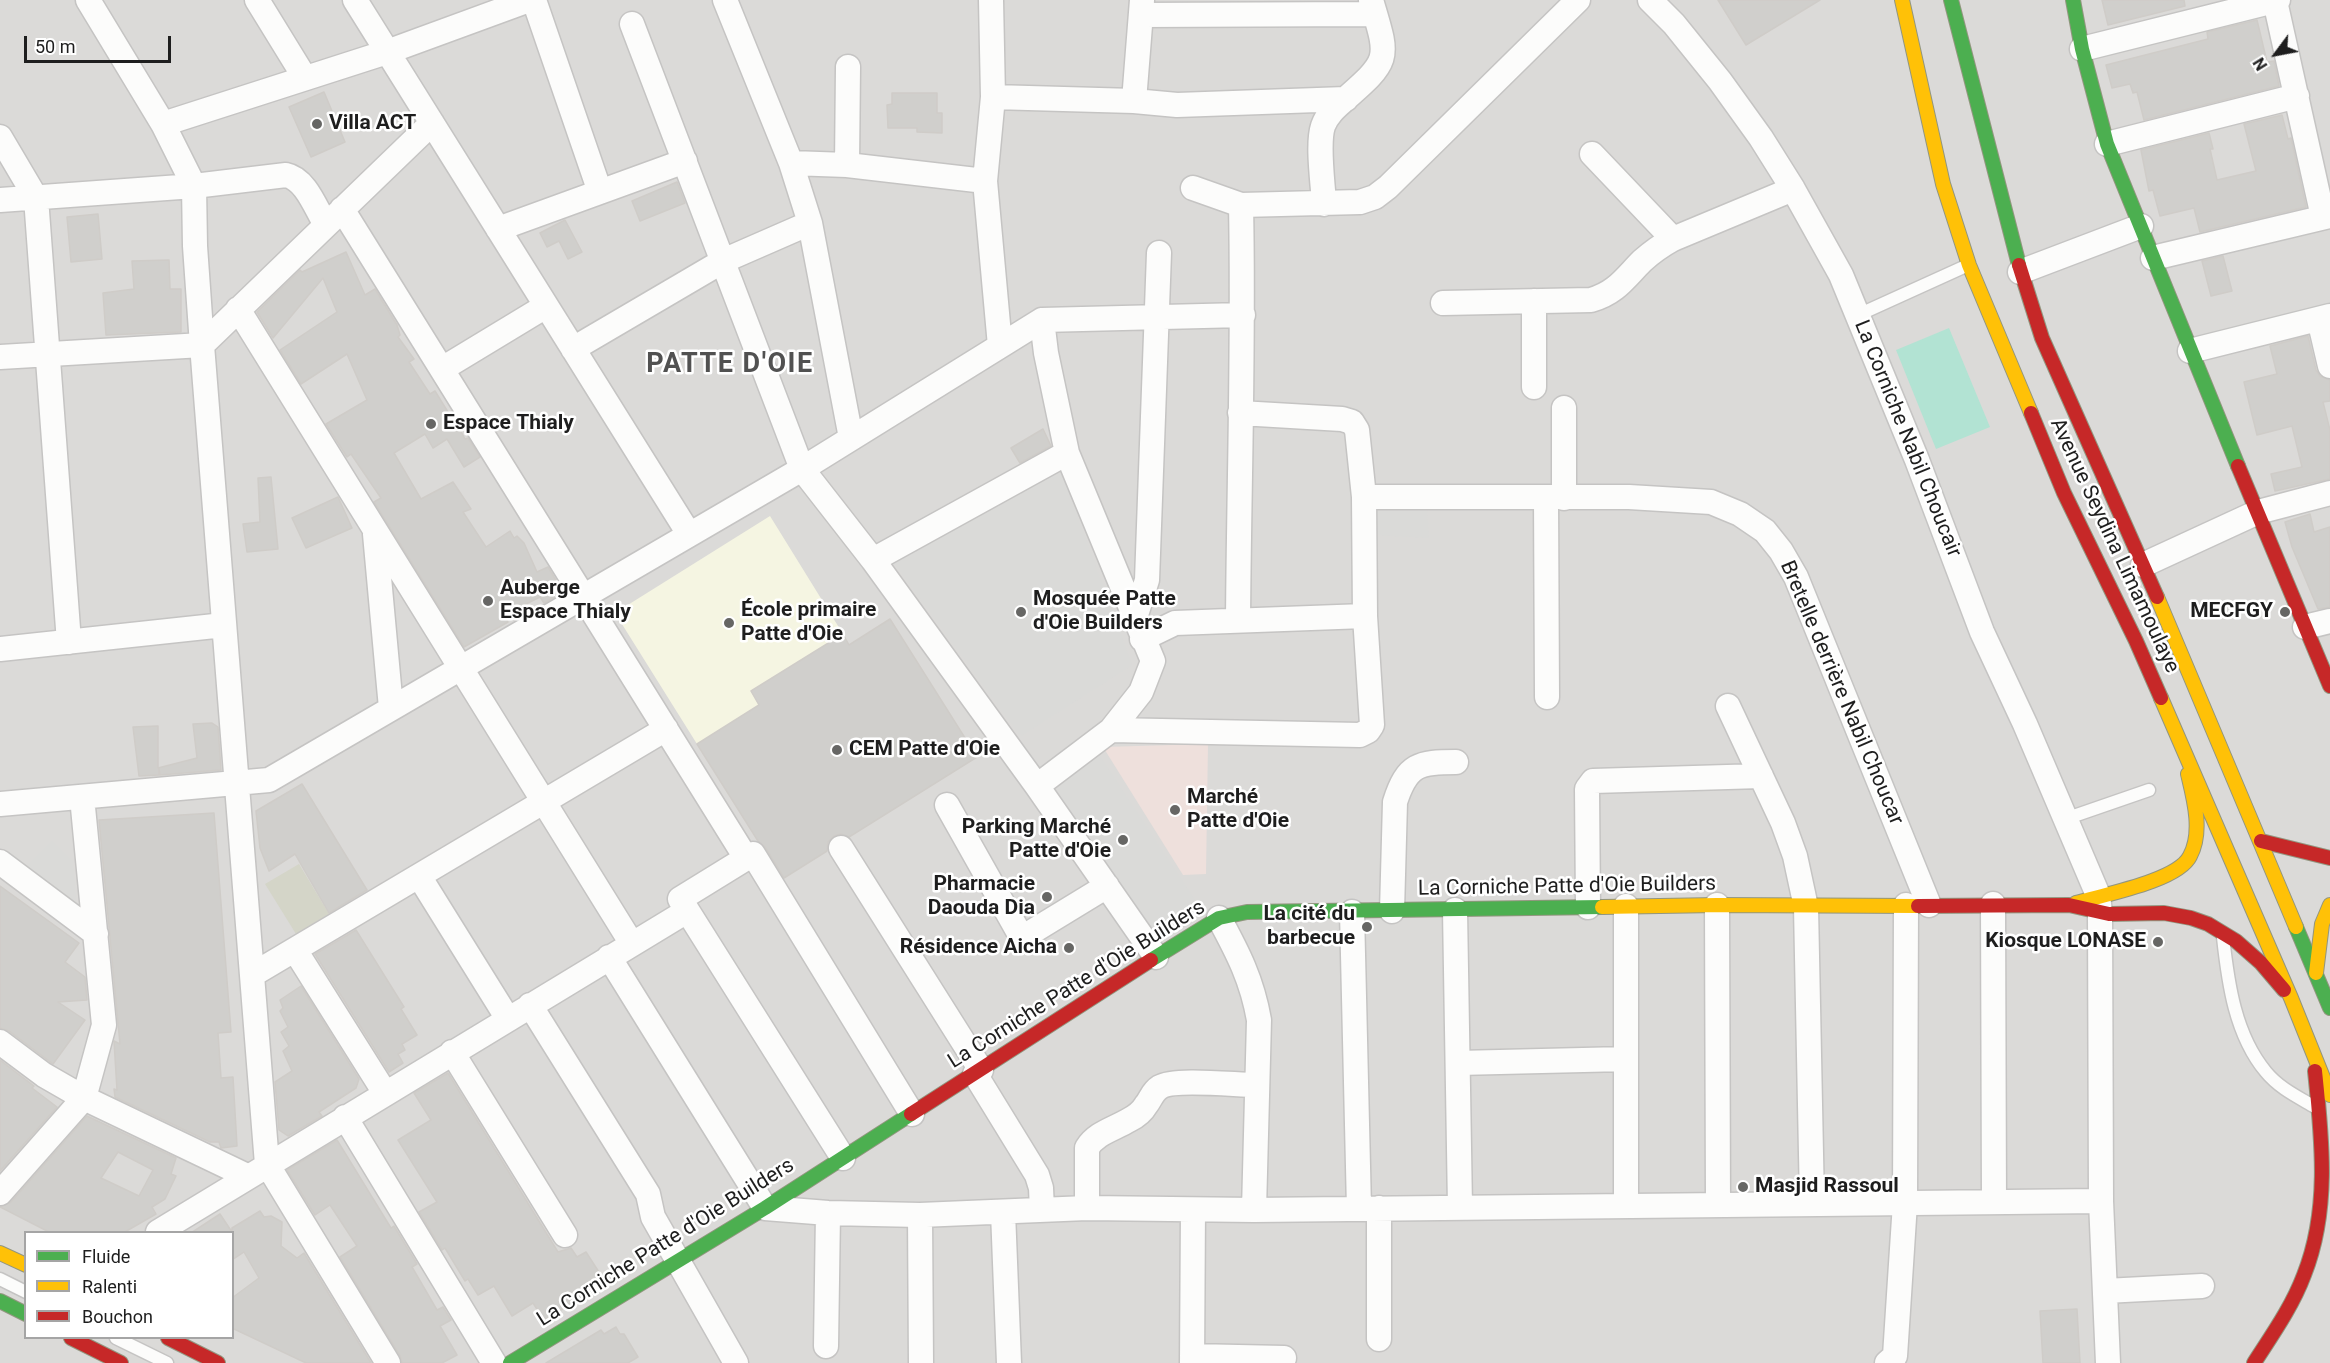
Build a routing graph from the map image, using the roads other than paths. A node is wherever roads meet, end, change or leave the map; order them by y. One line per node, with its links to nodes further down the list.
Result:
1 (88, 0): 25 (street)
2 (257, 0): 20 (street)
3 (355, 0): 18 (street)
4 (529, 0): 18 (street)
5 (534, 0): 37 (street)
6 (724, 0): 31 (street)
7 (991, 0): 22 (street)
8 (1578, 0): 40 (street)
9 (1650, 0): 36 (street, La Corniche Nabil Choucair)
10 (1902, 0): 51 (main road, Avenue Seydina Limamoulaye)
11 (1952, 0): 52 (main road, Avenue Seydina Limamoulaye)
12 (2073, 0): 17 (main road)
13 (2277, 0): 17 (street); 21 (street)
14 (1373, 7): 15 (street); 23 (street)
15 (1141, 8): 24 (street)
16 (632, 24): 30 (street)
17 (2082, 49): 28 (main road)
18 (387, 52): 20 (street); 26 (street)
19 (848, 67): 32 (street)
20 (305, 78): 25 (street)
21 (2297, 96): 28 (street); 43 (street)
22 (993, 97): 24 (street); 33 (street)
23 (1346, 99): 24 (street); 40 (street)
24 (1134, 101)
25 (163, 123): 34 (street)
26 (432, 123): 42 (street); 46 (street)
27 (0, 137): 38 (street)
28 (2107, 144): 45 (main road)
29 (1592, 154): 47 (street)
30 (685, 161): 37 (street); 50 (street)
31 (791, 163): 32 (street); 44 (street)
32 (847, 165): 33 (street)
33 (986, 181): 63 (street)
34 (194, 186): 38 (street); 42 (street); 62 (street)
35 (1193, 188): 41 (street)
36 (1793, 189): 47 (street); 58 (street, La Corniche Nabil Choucair)
37 (600, 192): 46 (street)
38 (36, 198): 39 (street); 66 (street)
39 (0, 200)
40 (1324, 204): 41 (street)
41 (1241, 205): 57 (street)
42 (334, 217): 56 (street); 69 (street)
43 (2326, 217): 49 (street)
44 (810, 223): 50 (street); 73 (street)
45 (2141, 226): 49 (main road); 52 (street)
46 (498, 229): 55 (street)
47 (1673, 239): 53 (street)
48 (1159, 253): 59 (street)
49 (2153, 258): 65 (main road)
50 (723, 261): 64 (street); 75 (street)
51 (1969, 265): 58 (lane); 100 (main road, Avenue Seydina Limamoulaye)
52 (2020, 272): 83 (main road, Avenue Seydina Limamoulaye)
53 (1534, 301): 54 (street); 70 (street)
54 (1443, 303)
55 (546, 306): 64 (street); 69 (street)
56 (238, 309): 62 (street); 80 (street)
57 (1243, 315): 59 (street); 72 (street)
58 (1858, 315): 110 (street, La Corniche Nabil Choucair)
59 (1157, 316): 61 (street); 90 (street)
60 (2325, 317): 65 (street); 68 (street)
61 (1042, 320): 63 (street); 74 (street)
62 (202, 345): 66 (street); 88 (street)
63 (1000, 346): 73 (street)
64 (573, 349): 81 (street)
65 (2190, 351): 79 (main road)
66 (48, 354): 67 (street); 91 (street)
67 (0, 357)
68 (2330, 366)
69 (442, 369): 84 (street)
70 (1534, 387)
71 (1564, 408): 78 (street)
72 (1240, 413): 77 (street); 86 (street)
73 (851, 438): 75 (street)
74 (1067, 453): 82 (street); 90 (street)
75 (802, 469): 81 (street); 82 (street)
76 (2330, 493): 79 (street)
77 (1364, 497): 78 (street, Bretelle derrière Nabil Choucar); 85 (street)
78 (1555, 498): 95 (street); 121 (street, Bretelle derrière Nabil Choucar)
79 (2258, 512): 83 (street); 89 (main road)
80 (375, 529): 93 (street); 97 (street)
81 (689, 534): 84 (street)
82 (873, 560): 104 (street)
83 (2143, 565): 111 (main road, Avenue Seydina Limamoulaye)
84 (583, 596): 93 (street); 98 (street)
85 (1365, 616): 86 (street); 99 (street)
86 (1238, 620): 90 (street)
87 (2330, 621): 89 (street)
88 (224, 625): 91 (street); 103 (street)
89 (2305, 627): 94 (main road)
90 (1138, 629): 99 (street)
91 (69, 642): 92 (street)
92 (0, 649)
93 (460, 668): 97 (street); 107 (street)
94 (2330, 686)
95 (1547, 697)
96 (1728, 706): 102 (street)
97 (391, 708): 103 (street)
98 (666, 729): 107 (street); 113 (street)
99 (1111, 730): 104 (street)
100 (2182, 745): 119 (main road); 139 (main road, Avenue Seydina Limamoulaye)
101 (1456, 762): 128 (street)
102 (1761, 776): 124 (street); 125 (street)
103 (237, 783): 106 (street); 138 (street)
104 (1037, 786): 117 (street)
105 (2149, 790): 110 (lane)
106 (82, 797): 108 (street); 132 (street)
107 (544, 802): 116 (street); 133 (street)
108 (0, 804)
109 (947, 805): 117 (street)
110 (2065, 819): 119 (street, La Corniche Nabil Choucair)
111 (2261, 841): 114 (main road); 137 (main road, Avenue Seydina Limamoulaye)
112 (842, 848): 148 (street)
113 (746, 858): 126 (street); 154 (street)
114 (2330, 858)
115 (0, 862): 132 (street)
116 (419, 876): 134 (street); 142 (street)
117 (1107, 886): 136 (street)
118 (1993, 904): 119 (main road, La Corniche Patte d'Oie Builders); 121 (main road, La Corniche Patte d'Oie Builders); 160 (street)
119 (2099, 904): 131 (main road); 159 (street)
120 (1717, 905): 123 (main road, La Corniche Patte d'Oie Builders); 125 (main road, La Corniche Patte d'Oie Builders); 164 (street)
121 (1917, 905): 125 (main road, La Corniche Patte d'Oie Builders); 162 (street)
122 (2330, 905): 137 (main road)
123 (1626, 906): 124 (main road, La Corniche Patte d'Oie Builders); 146 (street)
124 (1588, 907): 127 (main road, La Corniche Patte d'Oie Builders)
125 (1806, 907): 161 (street)
126 (687, 910): 133 (street); 156 (street)
127 (1455, 910): 128 (main road, La Corniche Patte d'Oie Builders); 147 (street)
128 (1392, 911): 129 (main road, La Corniche Patte d'Oie Builders)
129 (1352, 912): 130 (main road, La Corniche Patte d'Oie Builders); 168 (street)
130 (1219, 918): 136 (main road, La Corniche Patte d'Oie Builders); 149 (street)
131 (2223, 931): 139 (main road); 153 (lane)
132 (96, 934): 152 (street)
133 (632, 944): 135 (street)
134 (295, 950): 138 (street); 150 (street)
135 (609, 957): 140 (street); 166 (street)
136 (1156, 957): 148 (main road, La Corniche Patte d'Oie Builders)
137 (2316, 973): 141 (main road, Avenue Seydina Limamoulaye)
138 (252, 975): 157 (street)
139 (2291, 998): 145 (main road, Avenue Seydina Limamoulaye)
140 (530, 1005): 142 (street); 178 (street)
141 (2330, 1008)
142 (508, 1018): 144 (street)
143 (0, 1042): 152 (street)
144 (453, 1052): 150 (street); 176 (street)
145 (2313, 1052): 151 (main road, Avenue Seydina Limamoulaye); 153 (main road)
146 (1625, 1059): 147 (street); 163 (street)
147 (1458, 1063): 165 (street)
148 (978, 1072): 154 (main road, La Corniche Patte d'Oie Builders); 169 (street)
149 (1256, 1085): 167 (street); 171 (street)
150 (385, 1093): 155 (street)
151 (2330, 1095)
152 (84, 1098): 157 (street); 158 (street)
153 (2319, 1109): 204 (main road)
154 (912, 1114): 156 (main road, La Corniche Patte d'Oie Builders)
155 (345, 1117): 157 (street); 197 (street)
156 (843, 1158): 166 (main road, La Corniche Patte d'Oie Builders)
157 (257, 1170): 175 (street); 196 (street)
158 (0, 1193)
159 (2101, 1201): 160 (street); 183 (street)
160 (1994, 1202): 162 (street)
161 (1812, 1203): 162 (street); 164 (street)
162 (1905, 1203): 202 (street)
163 (1626, 1206): 164 (street); 165 (street)
164 (1718, 1206)
165 (1460, 1207): 168 (street)
166 (765, 1208): 173 (street); 178 (main road, La Corniche Patte d'Oie Builders)
167 (1087, 1208): 169 (street); 170 (street)
168 (1369, 1209): 171 (street); 189 (street)
169 (1042, 1210): 172 (street)
170 (1192, 1210): 171 (street); 192 (street)
171 (1254, 1210)
172 (1003, 1212): 174 (street); 201 (street)
173 (828, 1213): 174 (street); 190 (street)
174 (920, 1215): 200 (street)
175 (161, 1231)
176 (565, 1235)
177 (0, 1253): 179 (main road)
178 (679, 1260): 198 (main road, La Corniche Patte d'Oie Builders); 199 (street)
179 (24, 1264)
180 (0, 1279): 182 (lane)
181 (2202, 1286): 183 (street)
182 (24, 1291)
183 (2105, 1291): 203 (street)
184 (0, 1301): 185 (main road)
185 (24, 1313)
186 (73, 1339): 193 (main road)
187 (118, 1339): 194 (lane)
188 (170, 1339): 195 (main road)
189 (1379, 1339)
190 (826, 1346)
191 (1284, 1358): 192 (street)
192 (1192, 1360)
193 (121, 1363)
194 (167, 1363)
195 (218, 1363)
196 (388, 1363)
197 (494, 1363)
198 (510, 1363)
199 (736, 1363)
200 (921, 1363)
201 (1009, 1363)
202 (1887, 1363)
203 (2108, 1363)
204 (2254, 1363)

